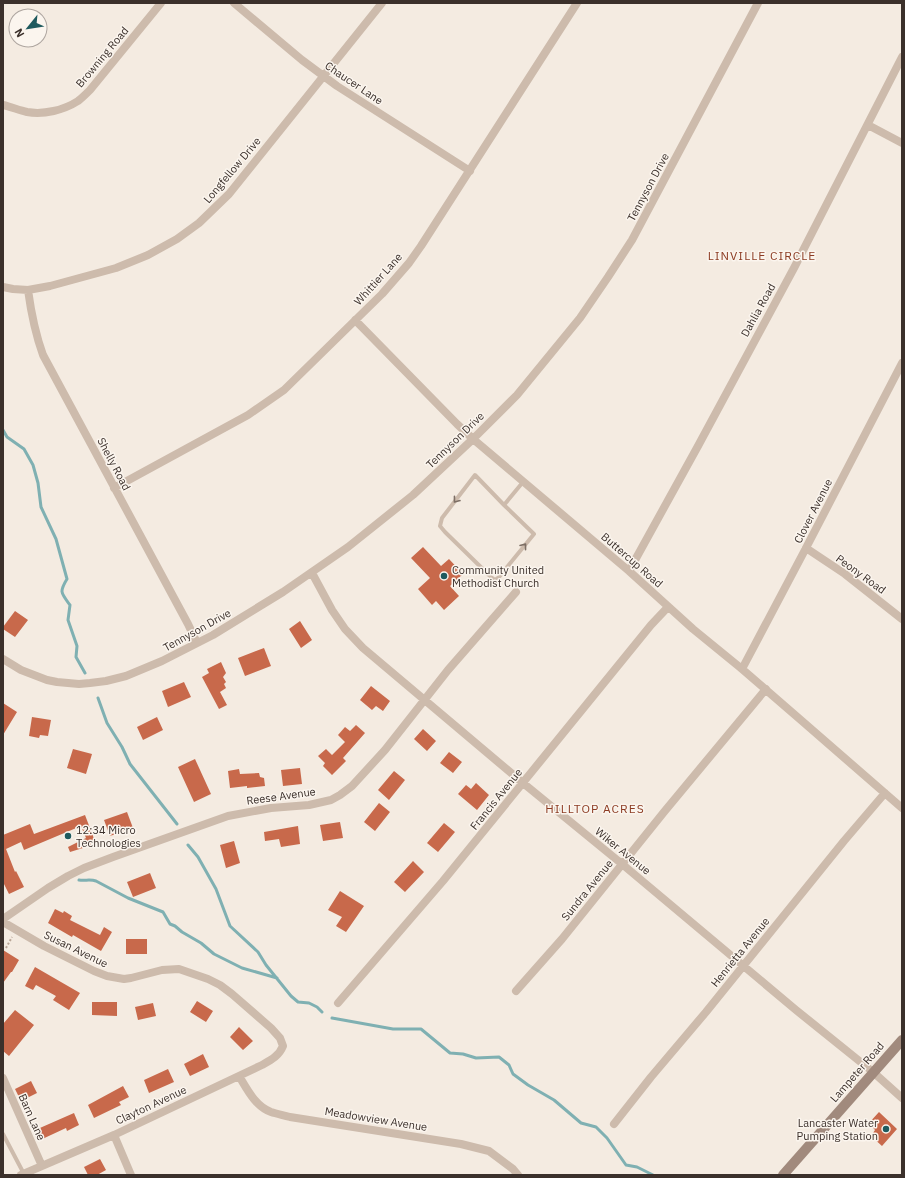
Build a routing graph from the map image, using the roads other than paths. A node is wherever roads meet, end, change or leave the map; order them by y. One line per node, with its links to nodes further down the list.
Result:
1 (161, 3): 8 (street, Browning Road)
2 (234, 3): 7 (street, Chaucer Lane)
3 (382, 3): 7 (street, Longfellow Drive)
4 (577, 3): 11 (street, Whittier Lane)
5 (758, 3): 16 (street, Tennyson Drive)
6 (902, 57): 9 (street, Dahlia Road)
7 (323, 76): 11 (street, Chaucer Lane); 13 (street, Longfellow Drive)
8 (3, 105)
9 (868, 125): 10 (street); 21 (street, Dahlia Road)
10 (902, 143)
11 (470, 170): 14 (street, Whittier Lane)
12 (3, 288): 13 (street, Longfellow Drive)
13 (28, 290): 18 (street, Shelly Road)
14 (355, 320): 16 (street, Buttercup Road); 18 (street, Whittier Lane)
15 (902, 363): 20 (street, Clover Avenue)
16 (473, 439): 17 (street, Buttercup Road); 22 (street, Tennyson Drive)
17 (523, 482): 19 (lane); 21 (street, Buttercup Road)
18 (114, 488): 26 (street, Shelly Road)
19 (504, 505): 19 (lane, one-way to 19)
20 (806, 548): 25 (street, Peony Road); 28 (street, Clover Avenue)
21 (629, 571): 24 (street, Buttercup Road)
22 (312, 573): 26 (street, Tennyson Drive); 30 (street, Wiker Avenue)
23 (516, 592): 30 (street, Reese Avenue)
24 (668, 607): 28 (street, Buttercup Road); 31 (street, Francis Avenue)
25 (902, 619)
26 (197, 643): 27 (street, Tennyson Drive)
27 (3, 659)
28 (742, 669): 29 (street, Buttercup Road)
29 (766, 689): 32 (street, Buttercup Road); 34 (street, Sundra Avenue)
30 (424, 699): 31 (street, Wiker Avenue); 35 (street, Reese Avenue)
31 (523, 783): 34 (street, Wiker Avenue); 38 (street, Francis Avenue)
32 (885, 793): 33 (street, Buttercup Road); 36 (street, Henrietta Avenue)
33 (902, 808)
34 (622, 864): 36 (street, Wiker Avenue); 37 (street, Sundra Avenue)
35 (3, 920): 40 (street, Susan Avenue)
36 (744, 965): 41 (street, Wiker Avenue); 45 (street, Henrietta Avenue)
37 (516, 991)
38 (338, 1003)
39 (902, 1040): 41 (main road, Lampeter Road)
40 (283, 1046): 42 (street, Clayton Avenue)
41 (873, 1072): 44 (street, Wiker Avenue); 52 (main road, Lampeter Road)
42 (239, 1076): 47 (street, Clayton Avenue); 51 (street, Meadowview Avenue)
43 (3, 1078): 48 (street, Barn Lane)
44 (902, 1098)
45 (614, 1124)
46 (3, 1134): 49 (lane)
47 (114, 1135): 48 (street, Clayton Avenue); 50 (street)
48 (42, 1166): 49 (street, Clayton Avenue)
49 (22, 1174)
50 (131, 1175)
51 (518, 1175)
52 (783, 1175)

